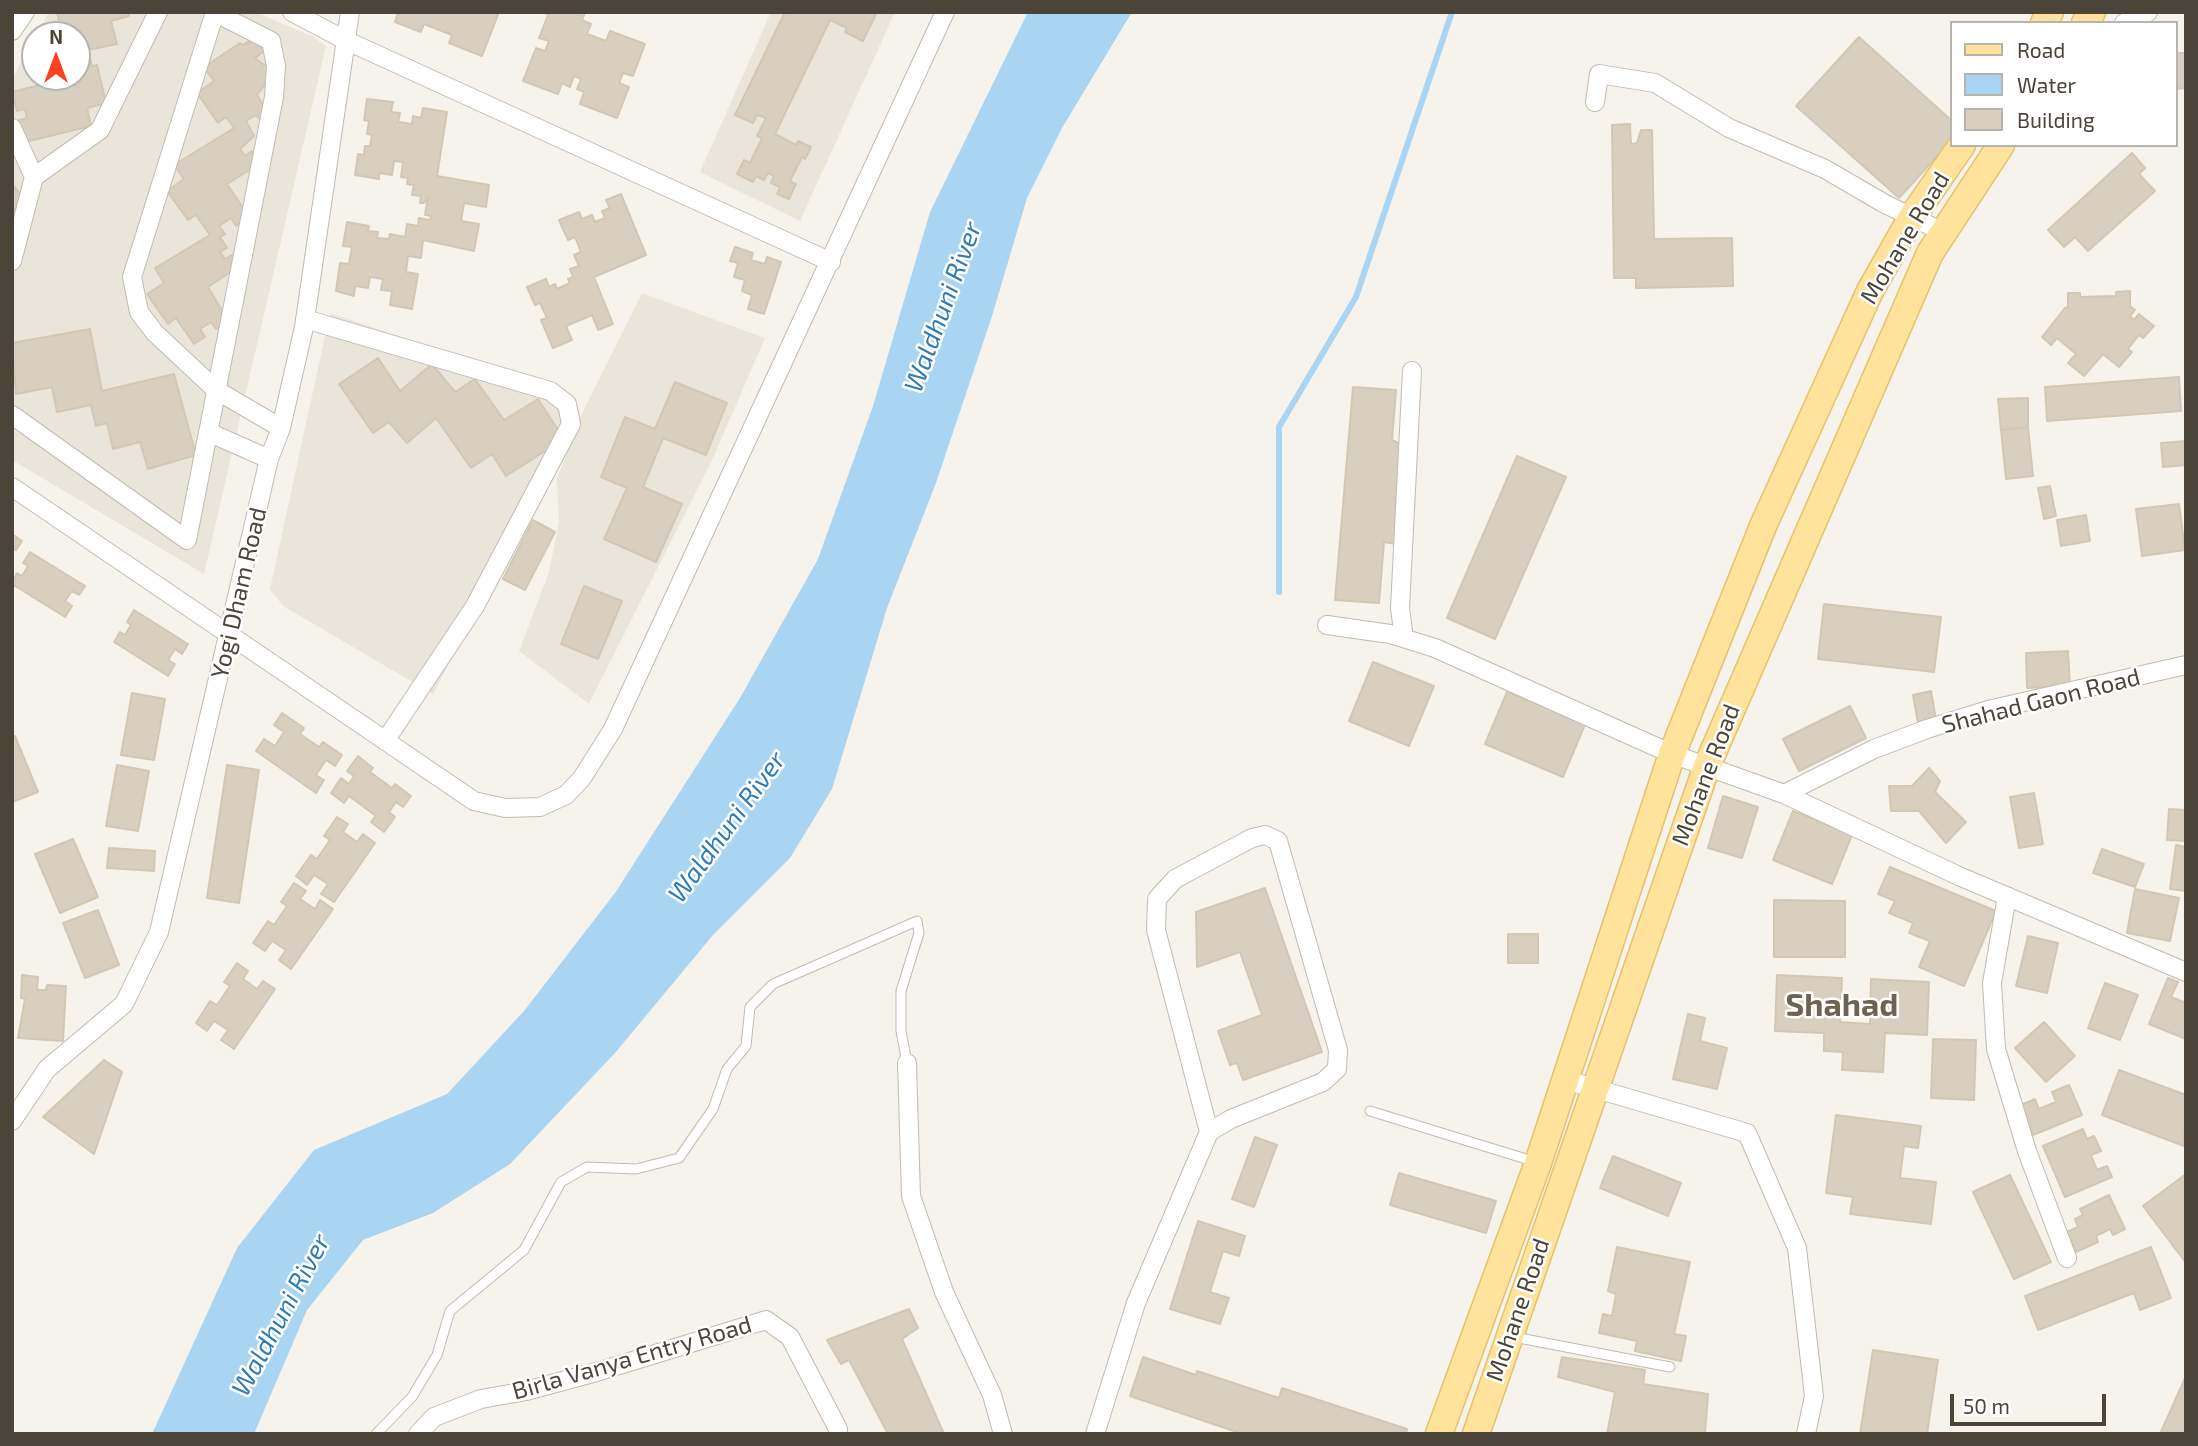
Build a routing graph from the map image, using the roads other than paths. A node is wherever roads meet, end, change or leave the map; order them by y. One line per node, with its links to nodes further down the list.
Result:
1 (25, 12): 9 (street)
2 (158, 12): 15 (street)
3 (215, 12): 22 (street); 22 (street)
4 (292, 12): 10 (street)
5 (350, 12): 10 (street, Yogi Dham Road)
6 (945, 12): 19 (street)
7 (2148, 12): 8 (street)
8 (2128, 21)
9 (12, 31)
10 (345, 40): 19 (street); 20 (street, Yogi Dham Road)
11 (1595, 102): 16 (street)
12 (12, 128): 15 (street)
13 (1961, 147): 16 (main road, Mohane Road)
14 (2000, 147): 17 (main road, Mohane Road)
15 (34, 177): 18 (street)
16 (1912, 217): 17 (street); 33 (main road, Mohane Road)
17 (1941, 231): 34 (main road, Mohane Road)
18 (12, 261)
19 (831, 262): 32 (street)
20 (304, 319): 24 (street, Yogi Dham Road); 32 (street)
21 (1412, 371): 30 (street)
22 (216, 390): 24 (street); 25 (street)
23 (12, 415): 25 (street)
24 (281, 428): 26 (street, Yogi Dham Road)
25 (208, 432): 26 (street)
26 (269, 460): 29 (street, Yogi Dham Road)
27 (12, 487): 29 (street)
28 (1327, 625): 30 (street)
29 (228, 635): 32 (street); 42 (street, Yogi Dham Road)
30 (1404, 638): 33 (street)
31 (2186, 665): 35 (street, Shahad Gaon Road)
32 (385, 741)
33 (1672, 754): 34 (street); 39 (main road, Mohane Road)
34 (1707, 766): 35 (street); 40 (main road, Mohane Road)
35 (1784, 794): 36 (street)
36 (2007, 896): 37 (street); 45 (street)
37 (2186, 972)
38 (907, 1063): 49 (lane); 51 (street)
39 (1566, 1080): 40 (street); 44 (main road, Mohane Road)
40 (1594, 1090): 46 (main road, Mohane Road); 55 (street)
41 (1370, 1111): 44 (lane)
42 (12, 1121)
43 (1209, 1132): 43 (street); 52 (street)
44 (1538, 1163): 53 (main road, Mohane Road)
45 (2067, 1258)
46 (1509, 1336): 47 (lane); 54 (main road, Mohane Road)
47 (1670, 1367)
48 (838, 1429): 50 (street, Birla Vanya Entry Road)
49 (376, 1434)
50 (418, 1434)
51 (1003, 1434)
52 (1095, 1434)
53 (1439, 1434)
54 (1476, 1434)
55 (1806, 1434)

